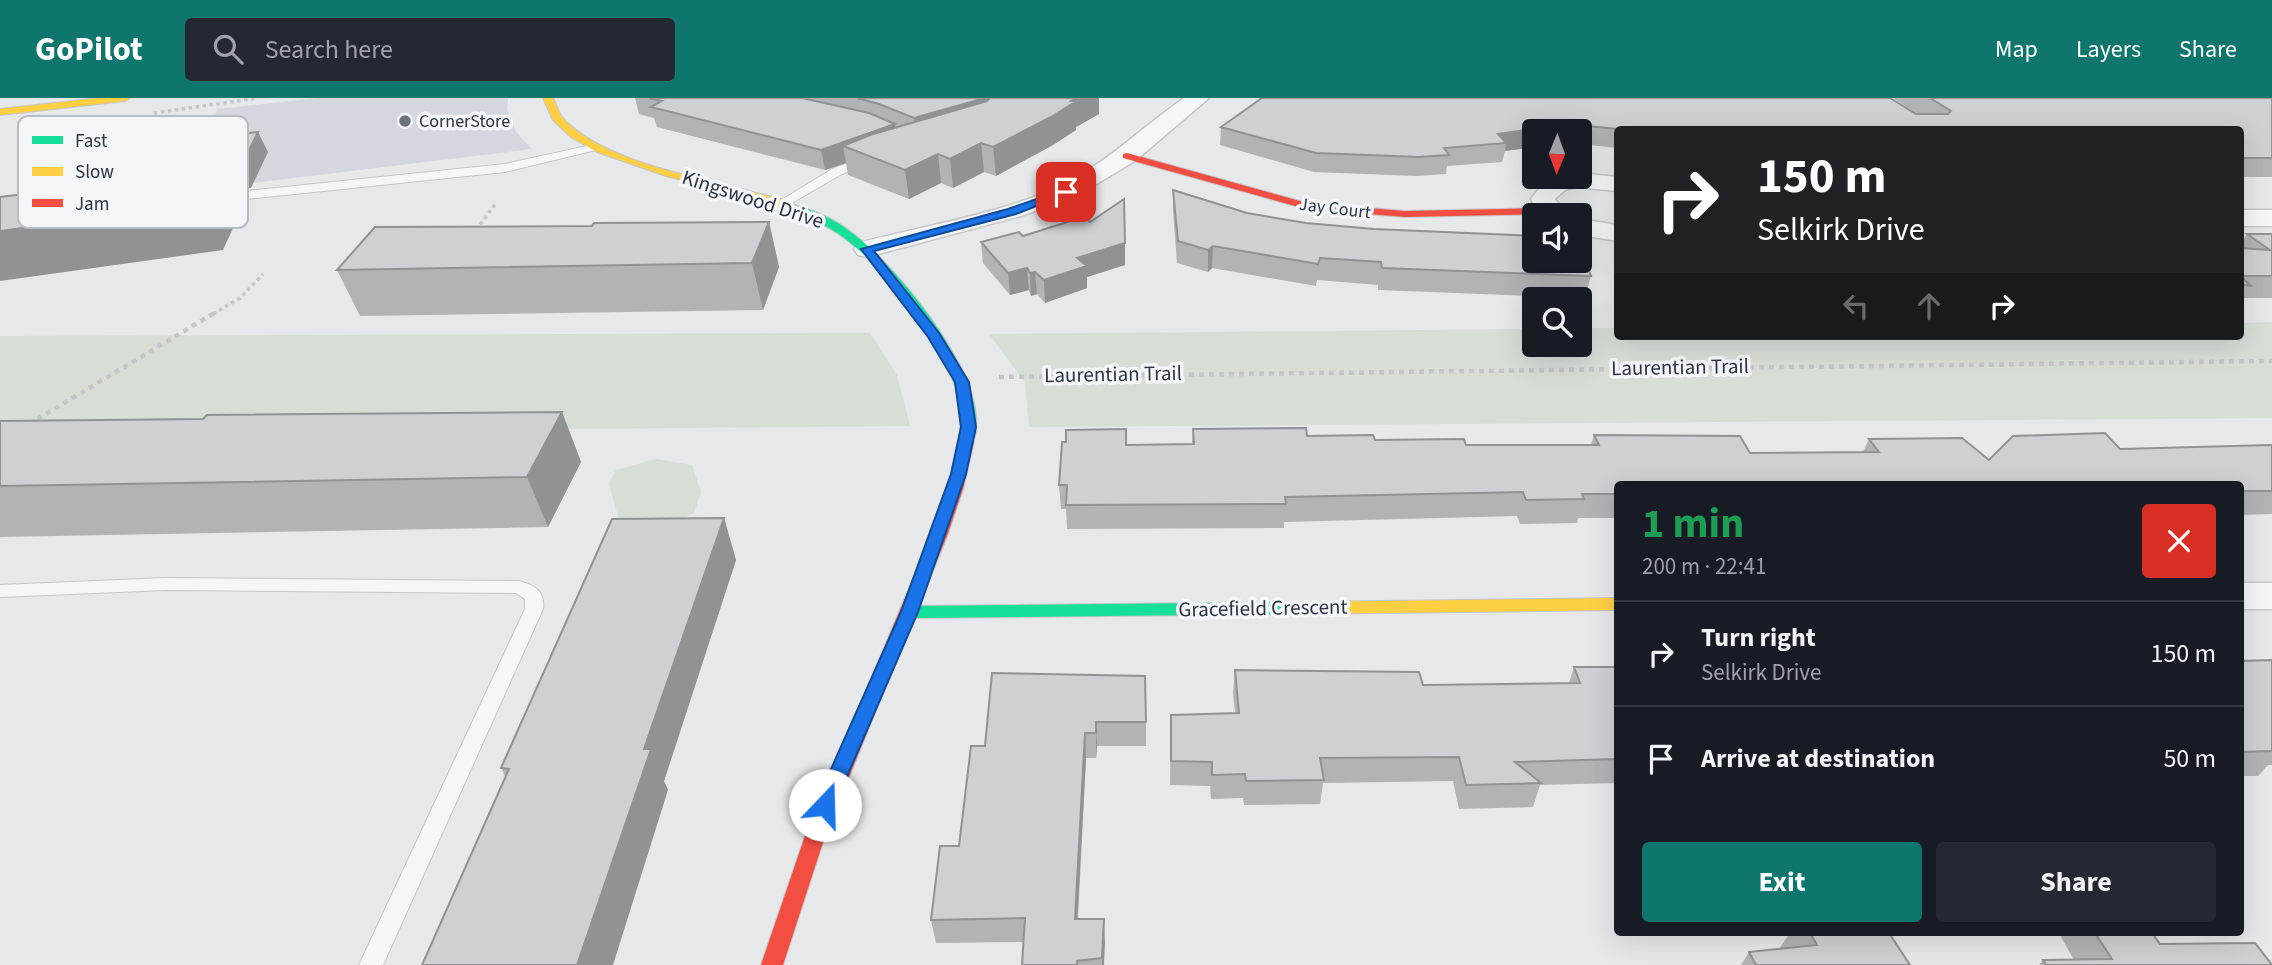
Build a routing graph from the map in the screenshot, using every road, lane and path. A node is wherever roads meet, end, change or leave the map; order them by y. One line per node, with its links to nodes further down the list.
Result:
1 (125, 98): 4 (street)
2 (548, 98): 5 (street, Kingswood Drive)
3 (1198, 98): 7 (street)
4 (0, 112)
5 (596, 147): 9 (lane); 12 (street, Kingswood Drive)
6 (880, 155): 12 (lane)
7 (1127, 156): 13 (street, Jay Court); 19 (street)
8 (1614, 184): 11 (street, Jay Court)
9 (248, 195)
10 (496, 203): 18 (path)
11 (1546, 203)
12 (781, 204): 19 (street, Kingswood Drive)
13 (1522, 213)
14 (2244, 218): 15 (street)
15 (2272, 218)
16 (1592, 229): 17 (street)
17 (1614, 233)
18 (472, 234)
19 (867, 249): 22 (street, Kingswood Drive)
20 (263, 274): 23 (path)
21 (2272, 360): 22 (path, Laurentian Trail)
22 (962, 382): 28 (street, Kingswood Drive)
23 (23, 427)
24 (0, 591): 29 (lane)
25 (2272, 596): 26 (street)
26 (2244, 597)
27 (1614, 604): 28 (street, Gracefield Crescent)
28 (909, 612): 30 (street, Kingswood Drive)
29 (371, 965)
30 (772, 965)

